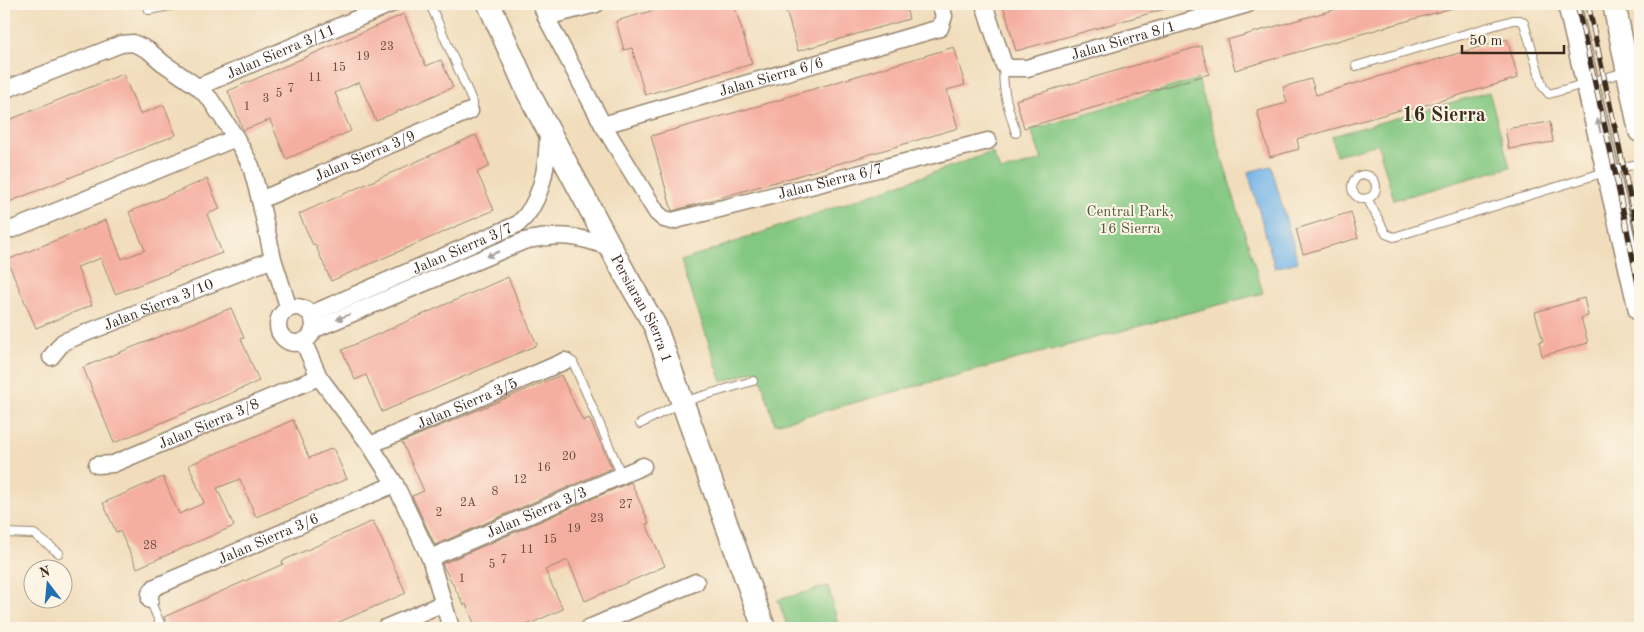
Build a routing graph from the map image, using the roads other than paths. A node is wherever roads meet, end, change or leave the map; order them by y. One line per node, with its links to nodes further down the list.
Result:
1 (180, 4): 12 (lane)
2 (391, 4): 18 (street, Jalan Sierra 3/11)
3 (430, 4): 20 (lane)
4 (489, 4): 22 (street, Persiaran Sierra 1)
5 (596, 4): 13 (street)
6 (940, 4): 21 (street, Jalan Sierra 6/6)
7 (984, 4): 14 (street)
8 (1248, 4): 11 (street, Jalan Sierra 8/1)
9 (1569, 4): 17 (street)
10 (1614, 4): 16 (street)
11 (1212, 9): 14 (street, Jalan Sierra 8/1)
12 (149, 10)
13 (544, 10): 21 (street)
14 (1004, 65): 24 (lane)
15 (1356, 66): 17 (lane)
16 (1628, 71): 17 (lane); 23 (street)
17 (1587, 82): 29 (street, one-way to 17)
18 (198, 87): 19 (street); 25 (street)
19 (4, 90)
20 (470, 111): 32 (street, Jalan Sierra 3/9)
21 (602, 125): 26 (street, Jalan Sierra 6/7)
22 (548, 128): 28 (street, Persiaran Sierra 1); 30 (street, Jalan Sierra 3/7)
23 (1640, 131)
24 (1016, 133)
25 (236, 138): 32 (street); 35 (street)
26 (988, 141)
27 (1640, 163): 29 (lane)
28 (570, 170): 30 (street); 33 (street, Persiaran Sierra 1)
29 (1609, 171): 31 (lane); 44 (street)
30 (540, 184): 34 (street, Jalan Sierra 3/7)
31 (1367, 198)
32 (260, 200): 40 (street)
33 (598, 223): 36 (street); 38 (street, Persiaran Sierra 1)
34 (518, 224): 37 (street); 39 (street, Jalan Sierra 3/7)
35 (4, 228)
36 (568, 235): 37 (street, Jalan Sierra 3/7); 38 (street, Jalan Sierra 3/7)
37 (524, 241): 41 (street, Jalan Sierra 3/7, one-way to 41)
38 (611, 248): 50 (street, Persiaran Sierra 1)
39 (451, 253): 41 (street); 42 (street, Jalan Sierra 3/7)
40 (272, 259): 43 (street); 46 (street, Jalan Sierra 3/10)
41 (459, 268): 42 (street, Jalan Sierra 3/7)
42 (382, 292): 45 (street, Jalan Sierra 3/7)
43 (289, 308): 45 (street); 45 (street)
44 (1640, 310)
45 (309, 328): 48 (street)
46 (51, 357)
47 (565, 361): 52 (street, Jalan Sierra 3/5); 55 (lane)
48 (320, 377): 52 (street); 53 (street, Jalan Sierra 3/8)
49 (753, 381): 50 (lane)
50 (682, 402): 51 (lane); 67 (street, Persiaran Sierra 1)
51 (640, 424)
52 (370, 445): 56 (street)
53 (97, 464)
54 (643, 466): 55 (street, Jalan Sierra 3/3)
55 (622, 476): 59 (street, Jalan Sierra 3/3)
56 (395, 484): 59 (street); 61 (street, Jalan Sierra 3/6)
57 (4, 533): 58 (lane)
58 (59, 553)
59 (430, 558): 62 (street)
60 (696, 582): 66 (street)
61 (150, 600): 63 (lane)
62 (444, 603): 64 (street); 65 (street)
63 (162, 628)
64 (385, 628)
65 (451, 628)
66 (589, 628)
67 (764, 628)

